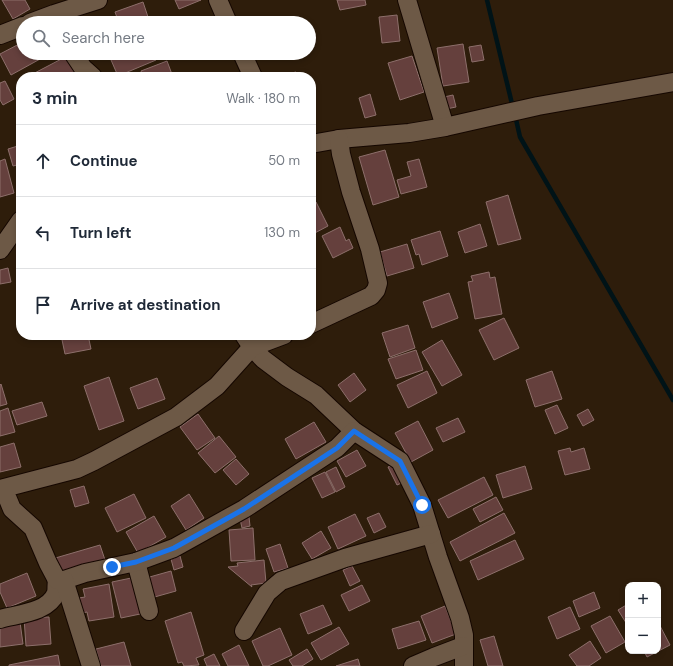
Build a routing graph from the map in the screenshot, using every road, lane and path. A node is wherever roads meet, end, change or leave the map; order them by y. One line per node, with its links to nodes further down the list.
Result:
1 (98, 0): 4 (street)
2 (218, 0): 5 (street)
3 (407, 0): 11 (street)
4 (61, 16)
5 (225, 16)
6 (78, 60): 8 (street)
7 (245, 60): 9 (street)
8 (87, 72)
9 (250, 72)
10 (673, 82): 11 (street)
11 (445, 127): 12 (street)
12 (339, 139): 13 (street); 18 (street)
13 (316, 143)
14 (16, 221): 15 (street)
15 (0, 224)
16 (16, 227): 17 (street)
17 (0, 250)
18 (316, 322)
19 (248, 341): 20 (street); 23 (street)
20 (354, 431): 21 (street); 22 (street)
21 (431, 534): 26 (street); 27 (street)
22 (136, 562): 23 (street); 24 (street)
23 (61, 580): 25 (street); 28 (street)
24 (149, 611)
25 (0, 619)
26 (244, 631)
27 (463, 646): 29 (street); 30 (street)
28 (91, 666)
29 (413, 666)
30 (464, 666)

